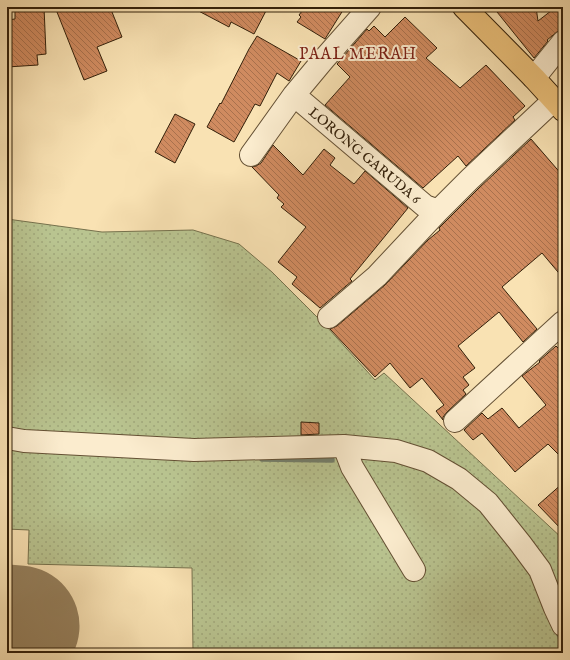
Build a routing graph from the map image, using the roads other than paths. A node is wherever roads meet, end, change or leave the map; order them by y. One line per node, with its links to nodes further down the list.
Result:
1 (370, 7): 5 (street)
2 (464, 7): 4 (main road)
3 (563, 42): 4 (street)
4 (534, 78): 6 (main road)
5 (294, 95): 7 (street); 8 (street, LORONG GARUDA 6)
6 (559, 105): 8 (street, LORONG GARUDA 6)
7 (251, 155)
8 (437, 212): 9 (street, LORONG GARUDA 6)
9 (329, 317)
10 (563, 322): 11 (street)
11 (455, 421)
12 (7, 438): 13 (street)
13 (344, 446): 14 (street); 15 (street)
14 (414, 570)
15 (563, 625)

